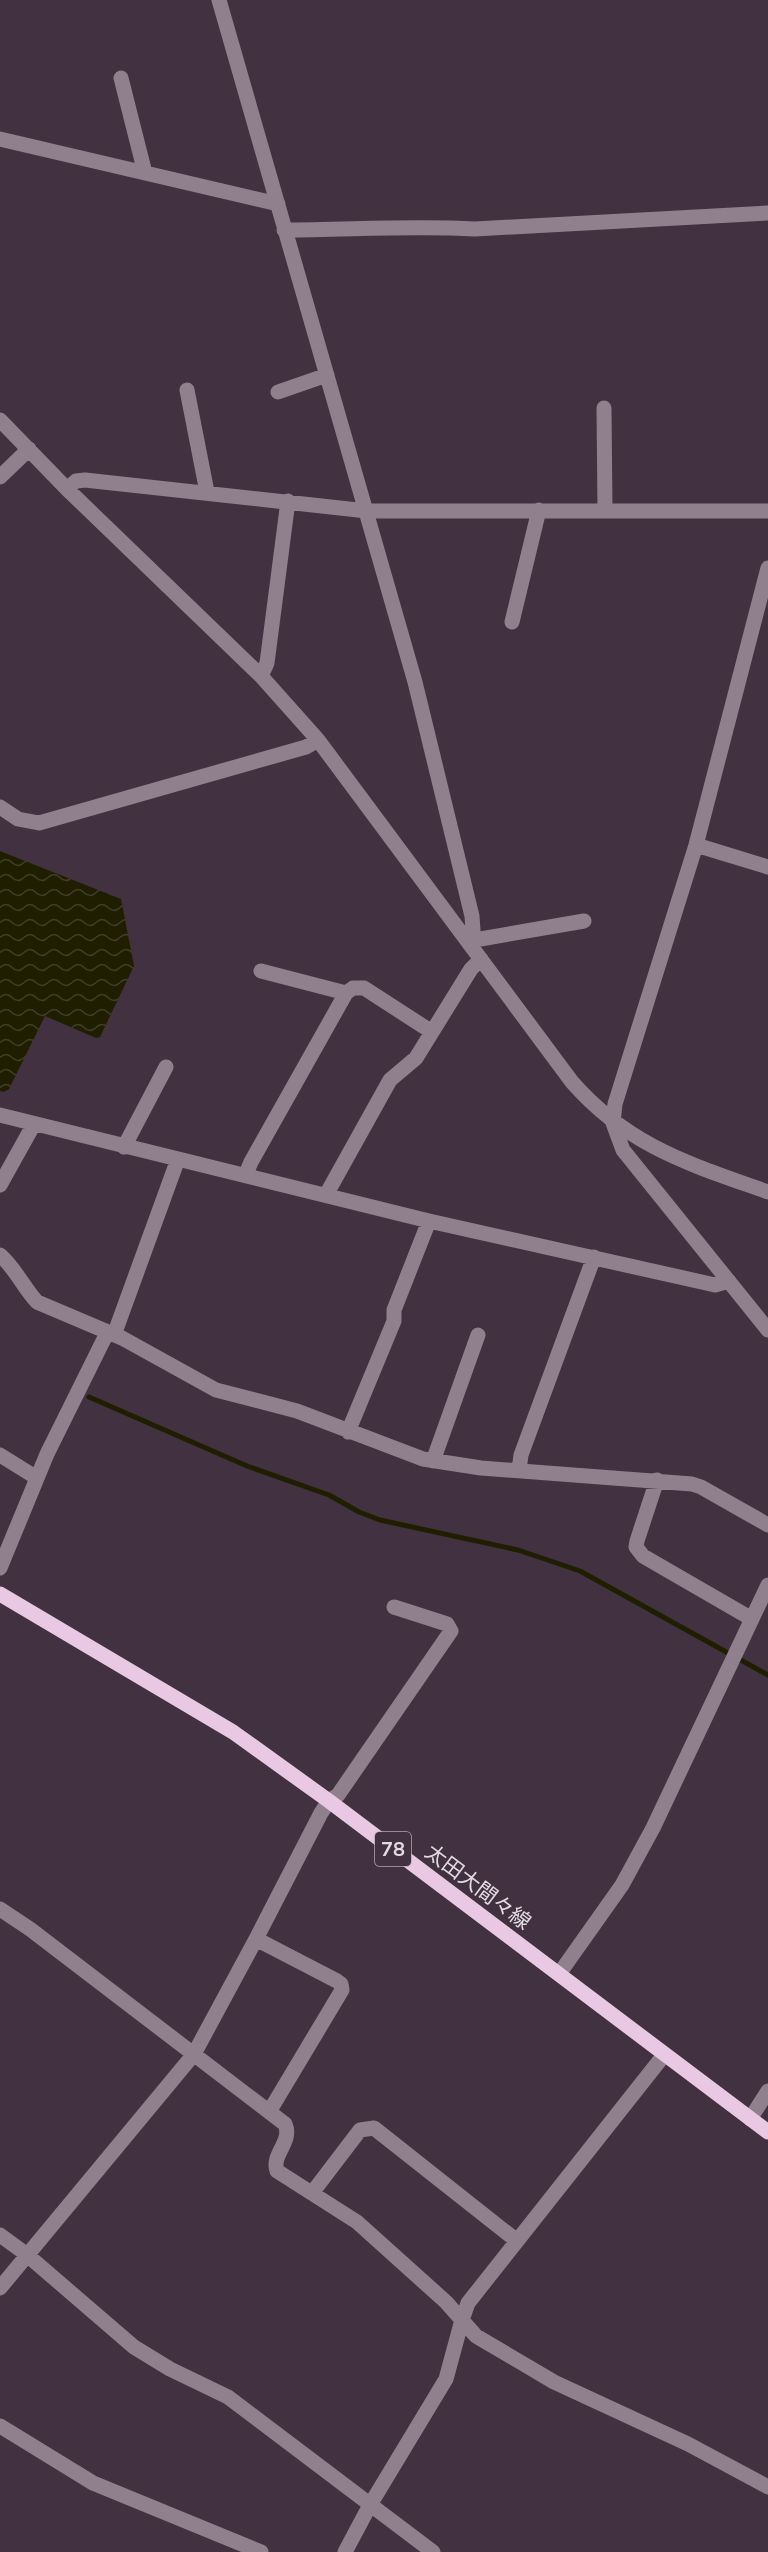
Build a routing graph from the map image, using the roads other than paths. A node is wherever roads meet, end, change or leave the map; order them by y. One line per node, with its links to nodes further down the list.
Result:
1 (219, 0): 5 (street)
2 (121, 78): 4 (street)
3 (0, 139): 4 (street)
4 (145, 173): 5 (street)
5 (278, 204): 7 (street)
6 (768, 213): 7 (street)
7 (284, 230): 8 (street)
8 (327, 375): 10 (street); 20 (street)
9 (188, 390): 16 (street)
10 (278, 392)
11 (604, 408): 19 (street)
12 (0, 420): 13 (street)
13 (29, 449): 14 (street); 15 (street)
14 (0, 477)
15 (67, 489): 16 (street); 24 (street)
16 (207, 492): 17 (street)
17 (288, 501): 20 (street); 24 (street)
18 (539, 510): 19 (street); 20 (street); 23 (street)
19 (605, 510): 21 (street)
20 (367, 511): 30 (street)
21 (768, 511)
22 (768, 568): 27 (street)
23 (512, 622)
24 (261, 676): 25 (street)
25 (318, 740): 26 (street); 30 (street)
26 (0, 807)
27 (696, 845): 28 (street); 37 (street)
28 (768, 867)
29 (584, 921): 30 (street)
30 (469, 941): 31 (street)
31 (481, 959): 34 (street); 37 (street)
32 (261, 971): 33 (street)
33 (345, 993): 34 (street); 41 (street)
34 (432, 1032): 44 (street)
35 (166, 1067): 39 (street)
36 (0, 1115): 38 (street)
37 (614, 1123): 43 (street); 48 (street)
38 (34, 1124): 39 (street); 42 (street)
39 (124, 1147): 40 (street)
40 (178, 1159): 41 (street); 50 (street)
41 (246, 1174): 44 (street)
42 (0, 1185)
43 (768, 1192)
44 (326, 1195): 45 (street)
45 (429, 1221): 47 (street); 52 (street)
46 (0, 1255): 50 (street)
47 (594, 1257): 48 (street); 55 (street)
48 (729, 1281): 49 (street)
49 (768, 1330)
50 (110, 1334): 52 (street); 56 (street)
51 (478, 1335): 54 (street)
52 (348, 1432): 54 (street)
53 (0, 1455): 56 (street)
54 (433, 1461): 55 (street)
55 (519, 1470): 57 (street)
56 (37, 1478): 59 (street)
57 (657, 1480): 58 (street); 63 (street)
58 (768, 1525)
59 (0, 1568)
60 (768, 1585): 63 (street)
61 (0, 1594): 64 (main road, 太田大間々線 / 78)
62 (393, 1607): 64 (street)
63 (752, 1619): 67 (street)
64 (329, 1801): 66 (street); 67 (main road, 太田大間々線 / 78)
65 (0, 1909): 68 (street)
66 (256, 1939): 68 (street); 71 (street)
67 (559, 1974): 69 (main road, 太田大間々線 / 78)
68 (194, 2054): 71 (street); 77 (street)
69 (664, 2055): 72 (main road, 太田大間々線 / 78); 76 (street)
70 (768, 2091): 72 (street)
71 (269, 2112): 74 (street)
72 (750, 2119): 73 (main road, 太田大間々線 / 78)
73 (768, 2132)
74 (312, 2193): 76 (street); 79 (street)
75 (0, 2235): 77 (street)
76 (517, 2241): 79 (street)
77 (26, 2254): 78 (street); 82 (street)
78 (0, 2288)
79 (462, 2320): 81 (street); 82 (street)
80 (0, 2427): 83 (street)
81 (768, 2487)
82 (370, 2505): 84 (street); 85 (street)
83 (261, 2552)
84 (345, 2552)
85 (433, 2552)

